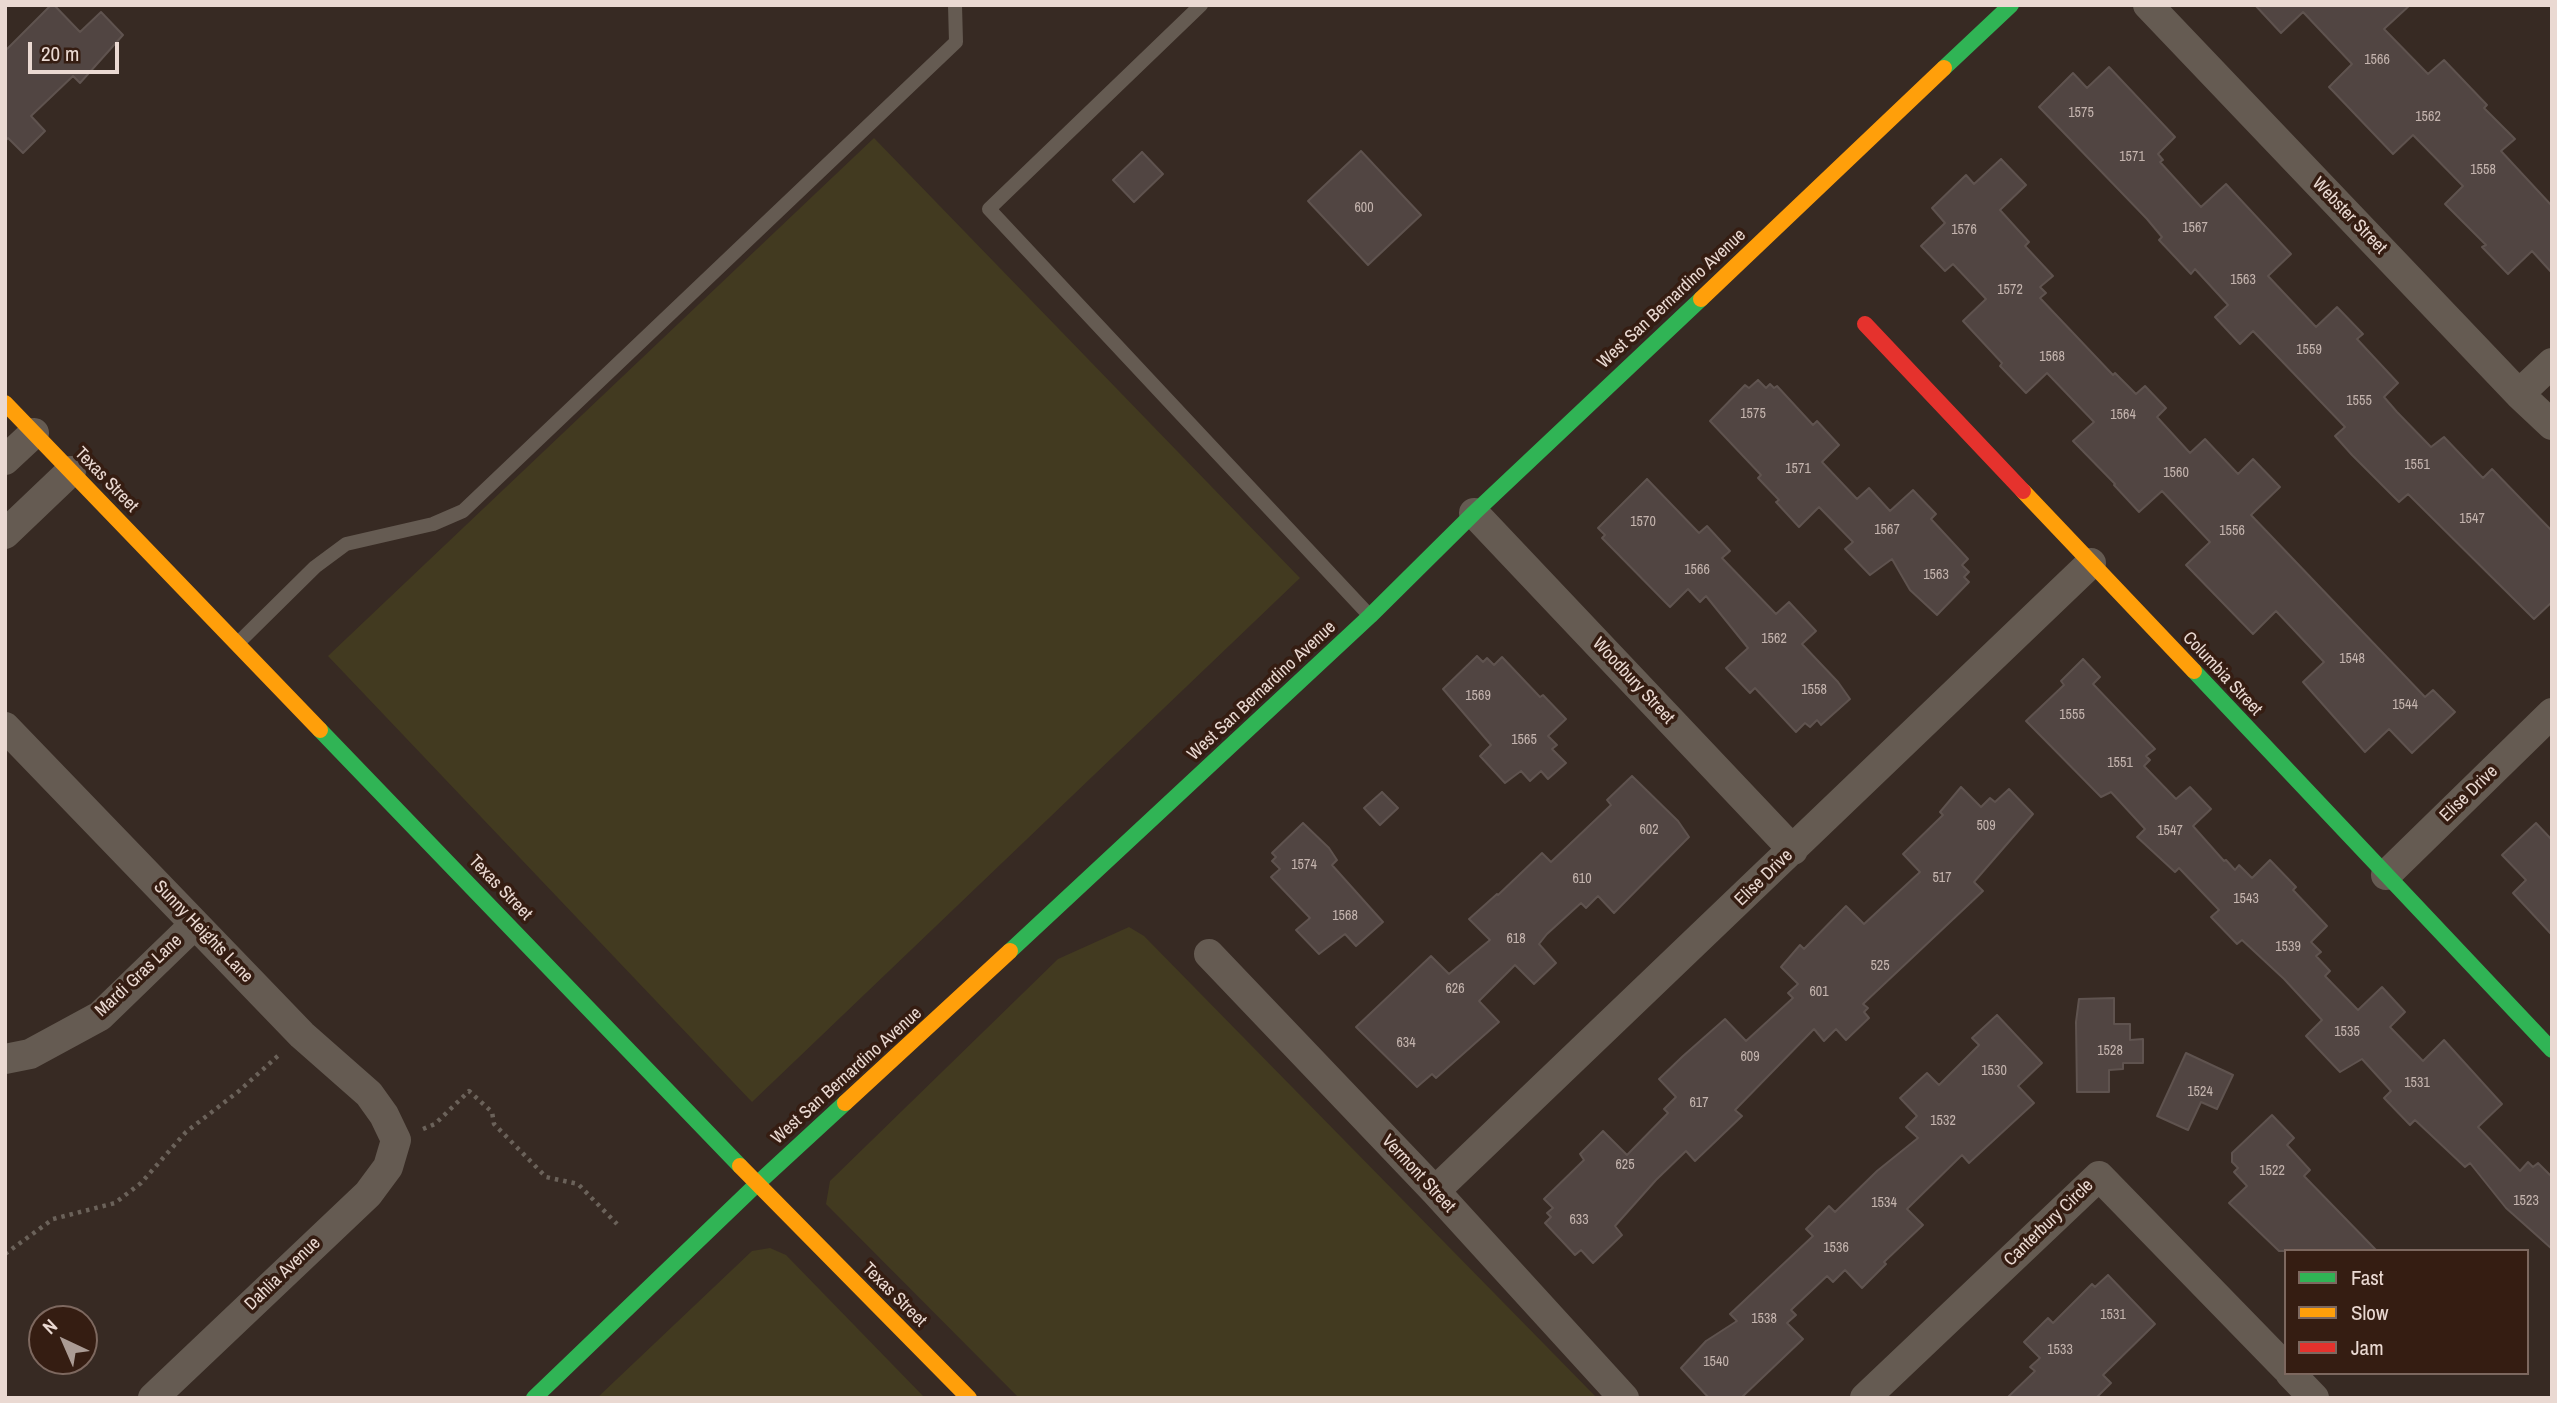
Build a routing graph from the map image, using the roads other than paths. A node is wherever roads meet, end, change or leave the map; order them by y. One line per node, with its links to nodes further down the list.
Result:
1 (955, 5): 17 (lane)
2 (1201, 5): 16 (lane)
3 (2011, 5): 13 (street, West San Bernardino Avenue)
4 (2148, 5): 7 (street, Webster Street)
5 (1865, 324): 15 (street, Columbia Street)
6 (2552, 363): 7 (street)
7 (2519, 394): 9 (street, Webster Street)
8 (5, 403): 10 (street, Texas Street)
9 (2552, 425)
10 (34, 433): 11 (street); 12 (street, Texas Street)
11 (5, 460)
12 (71, 471): 14 (street); 17 (street, Texas Street)
13 (1474, 513): 16 (street, West San Bernardino Avenue); 20 (street, Woodbury Street)
14 (5, 534)
15 (2091, 563): 20 (street, Elise Drive); 21 (street, Columbia Street)
16 (1370, 616): 27 (street, West San Bernardino Avenue)
17 (239, 643): 27 (street, Texas Street)
18 (2552, 713): 21 (street, Elise Drive)
19 (5, 727): 22 (street, Sunny Heights Lane)
20 (1793, 850): 28 (street, Elise Drive)
21 (2386, 875): 24 (street, Columbia Street)
22 (195, 924): 25 (street, Mardi Gras Lane); 26 (street, Sunny Heights Lane)
23 (1209, 954): 28 (street, Vermont Street)
24 (2552, 1050)
25 (5, 1059)
26 (396, 1140): 31 (street, Dahlia Avenue)
27 (758, 1184): 32 (street, West San Bernardino Avenue); 33 (street, Texas Street)
28 (1435, 1191): 34 (street, Vermont Street)
29 (2284, 1366): 35 (street, Canterbury Circle)
30 (2292, 1375): 36 (street)
31 (153, 1398)
32 (534, 1398)
33 (969, 1398)
34 (1624, 1398)
35 (1865, 1398)
36 (2314, 1398)

